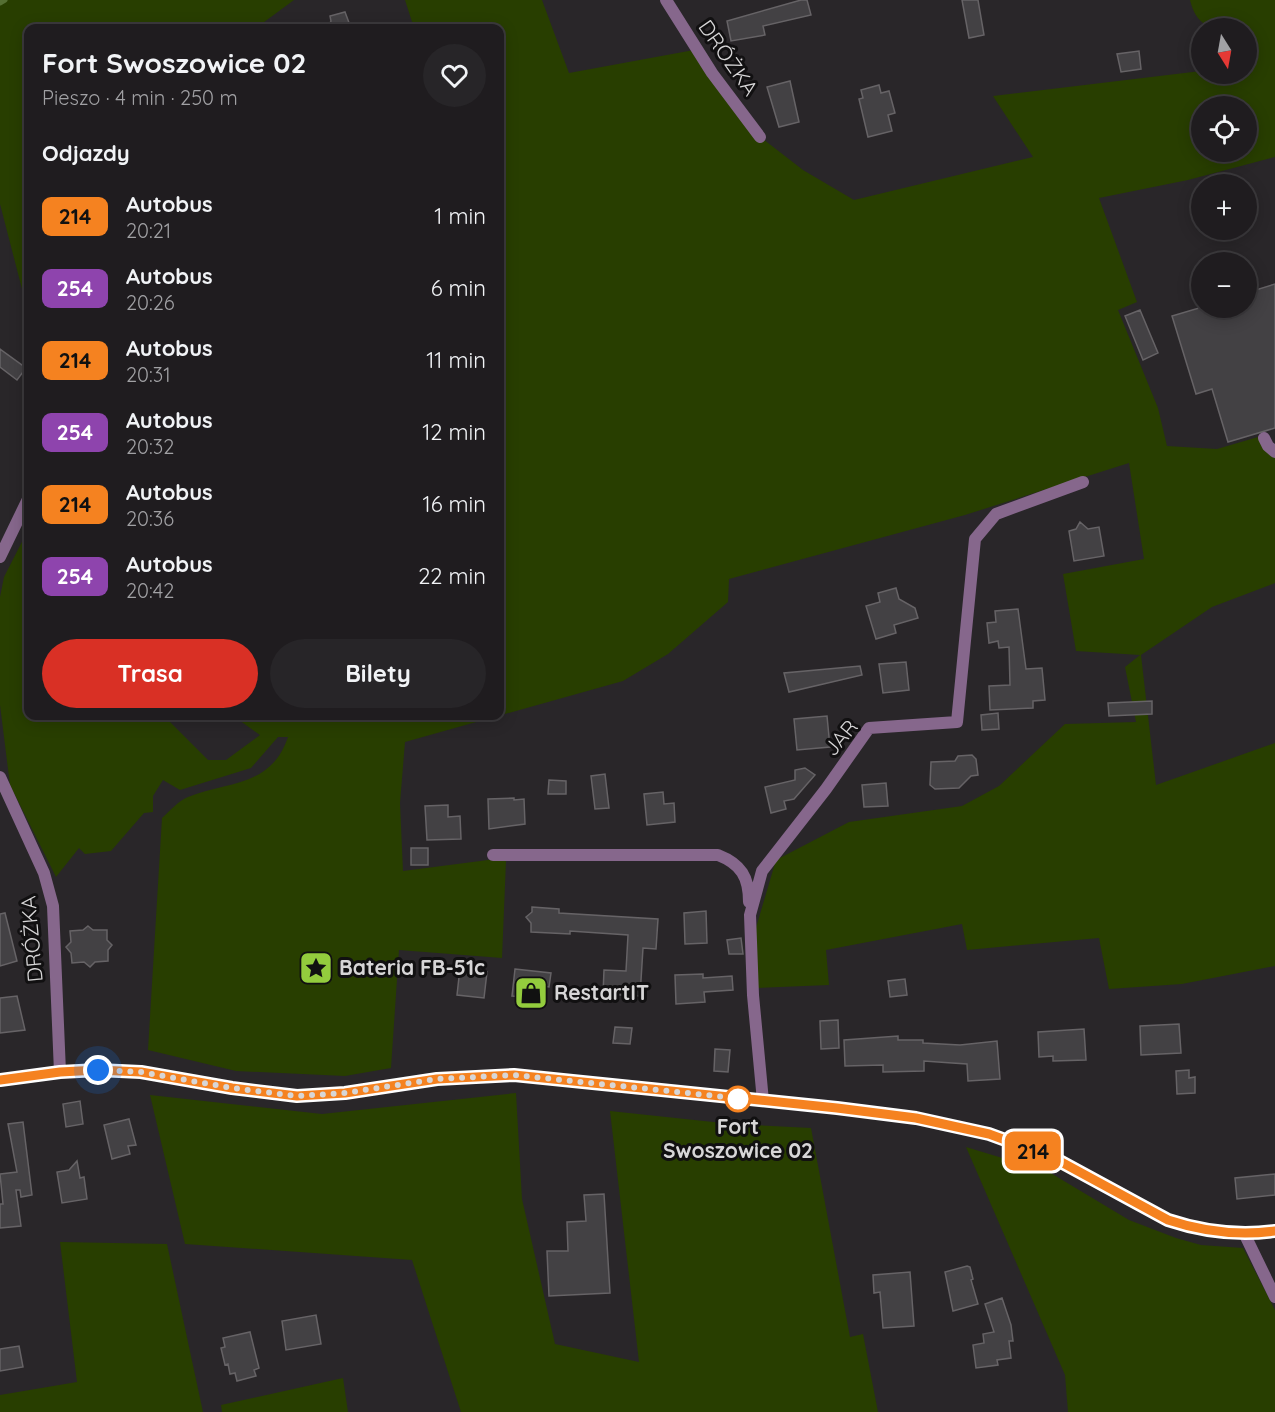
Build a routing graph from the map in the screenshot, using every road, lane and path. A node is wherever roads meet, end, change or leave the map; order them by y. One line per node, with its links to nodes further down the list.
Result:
1 (666, 0): 2 (street, DRÓŻKA)
2 (760, 137)
3 (1264, 438): 4 (street)
4 (1275, 452)
5 (1083, 482): 10 (street, JAR)
6 (24, 507): 7 (street)
7 (0, 557)
8 (0, 777): 11 (street, DRÓŻKA)
9 (493, 855): 10 (street)
10 (750, 915): 13 (street, JAR)
11 (60, 1072): 12 (street); 13 (street)
12 (0, 1080)
13 (763, 1101): 15 (street)
14 (1275, 1231): 15 (street)
15 (1245, 1235): 16 (street)
16 (1275, 1297)

